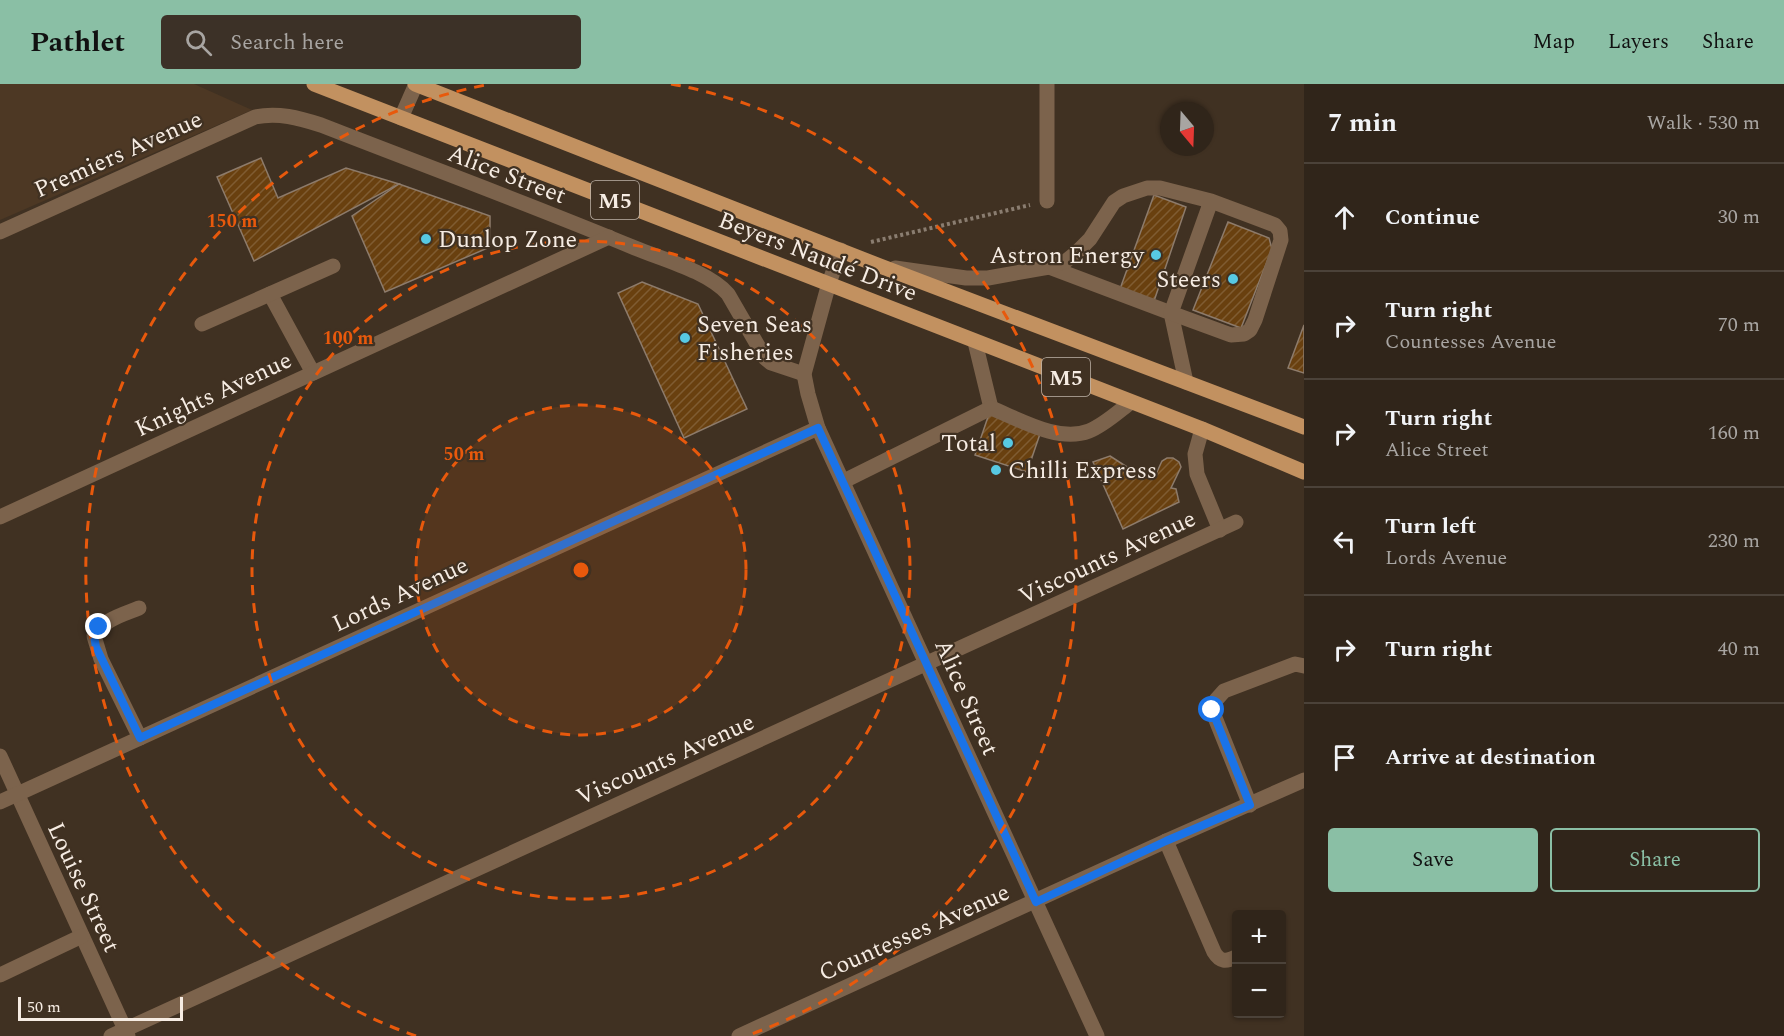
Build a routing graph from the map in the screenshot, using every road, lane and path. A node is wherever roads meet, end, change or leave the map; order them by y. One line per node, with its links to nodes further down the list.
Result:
1 (314, 84): 5 (main road, Beyers Naudé Drive / M5)
2 (416, 84): 5 (street); 10 (main road, Beyers Naudé Drive / M5)
3 (1047, 84): 6 (street)
4 (255, 117): 8 (street, Premiers Avenue); 9 (street, Alice Street)
5 (401, 117): 14 (main road, Beyers Naudé Drive / M5)
6 (1047, 201): 10 (path)
7 (1211, 201): 13 (street); 16 (street); 16 (street)
8 (0, 232)
9 (609, 237): 19 (street, Knights Avenue); 20 (street, Alice Street)
10 (841, 250): 12 (main road, Beyers Naudé Drive / M5); 14 (street, Alice Street)
11 (333, 266): 15 (street)
12 (880, 266): 13 (street); 21 (main road, Beyers Naudé Drive / M5)
13 (1049, 267): 16 (street)
14 (829, 283): 18 (main road, Beyers Naudé Drive / M5); 20 (street, Alice Street)
15 (270, 294): 17 (street); 19 (street)
16 (1171, 313): 21 (street)
17 (202, 324)
18 (975, 342): 22 (main road, Beyers Naudé Drive / M5); 23 (street)
19 (313, 373): 29 (street, Knights Avenue)
20 (804, 374): 25 (street, Alice Street)
21 (1186, 382): 24 (main road, Beyers Naudé Drive / M5)
22 (1131, 402): 23 (street); 26 (main road, Beyers Naudé Drive / M5)
23 (991, 408): 28 (street)
24 (1304, 427)
25 (818, 428): 28 (street, Alice Street); 35 (street, Lords Avenue)
26 (1202, 429): 27 (main road, Beyers Naudé Drive / M5); 31 (street)
27 (1304, 472)
28 (844, 481): 33 (street, Alice Street)
29 (0, 517)
30 (1236, 522): 31 (street, Viscounts Avenue)
31 (1220, 530): 33 (street, Viscounts Avenue)
32 (139, 608): 35 (street)
33 (928, 664): 42 (street, Alice Street); 46 (street, Viscounts Avenue)
34 (1304, 666): 40 (street)
35 (140, 738): 38 (street, Lords Avenue)
36 (0, 756): 38 (street, Louise Street)
37 (1304, 780): 40 (street, Countesses Avenue)
38 (17, 794): 39 (street, Lords Avenue); 43 (street, Louise Street)
39 (0, 802)
40 (1250, 805): 41 (street, Countesses Avenue)
41 (1166, 841): 42 (street, Countesses Avenue); 44 (street)
42 (1036, 902): 47 (street, Countesses Avenue); 48 (street, Alice Street)
43 (82, 936): 45 (street); 46 (street, Louise Street)
44 (1232, 958)
45 (0, 975)
46 (121, 1034)
47 (739, 1036)
48 (1097, 1036)

